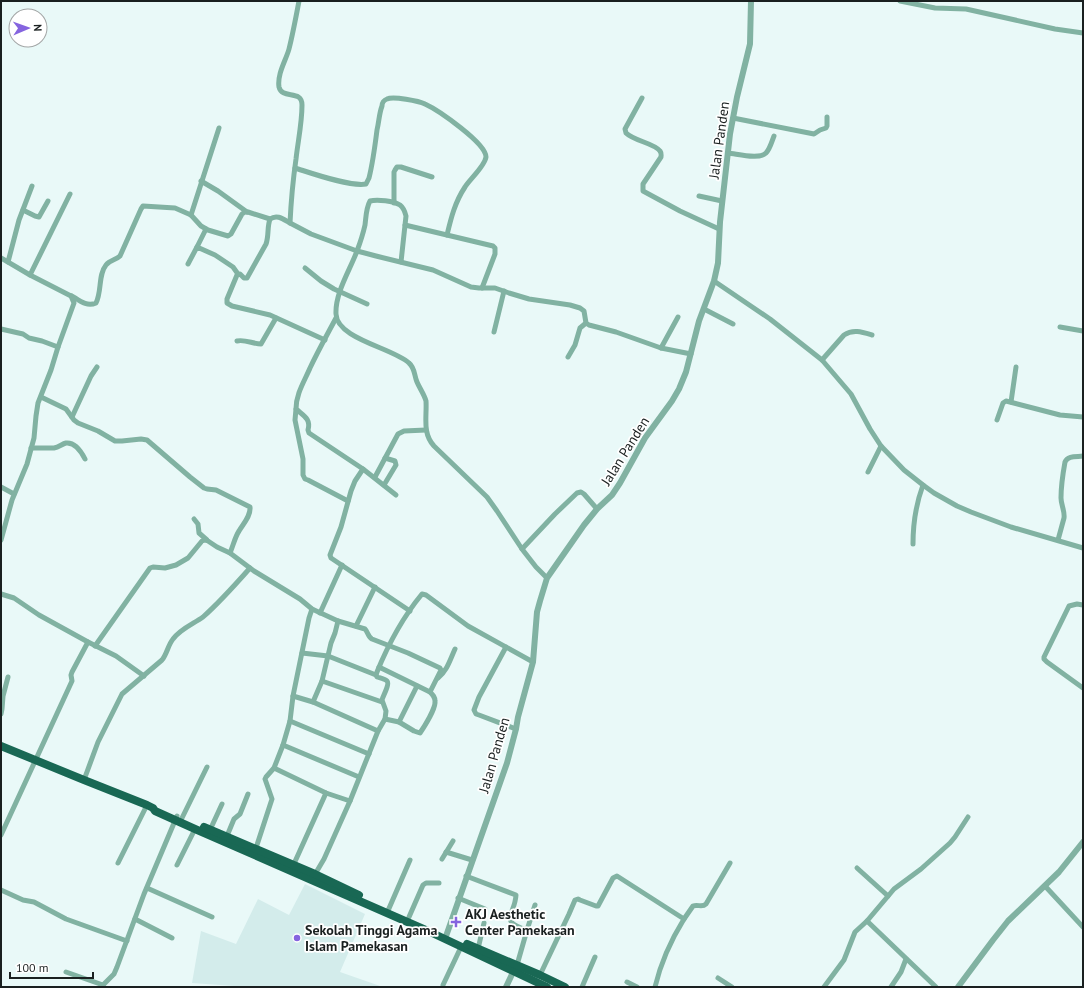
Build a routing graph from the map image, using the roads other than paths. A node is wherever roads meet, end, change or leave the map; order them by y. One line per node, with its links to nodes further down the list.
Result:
1 (299, 1): 11 (street)
2 (751, 1): 7 (street, Jalan Panden)
3 (900, 1): 4 (street)
4 (1083, 33)
5 (642, 98): 27 (street)
6 (827, 116): 7 (street)
7 (733, 118): 10 (street, Jalan Panden)
8 (218, 128): 13 (street)
9 (774, 136): 10 (street)
10 (728, 153): 18 (street, Jalan Panden)
11 (294, 168): 24 (street); 28 (street)
12 (432, 177): 19 (street)
13 (201, 181): 21 (street); 22 (street)
14 (32, 186): 20 (street)
15 (70, 194): 37 (street)
16 (699, 196): 18 (street)
17 (48, 201): 20 (street)
18 (722, 201): 27 (street, Jalan Panden)
19 (394, 202): 25 (street); 30 (street)
20 (23, 210): 32 (street)
21 (247, 212): 23 (street); 26 (street)
22 (190, 215): 26 (street); 42 (street)
23 (270, 219): 24 (street); 36 (street)
24 (290, 223): 30 (street)
25 (405, 225): 28 (street); 33 (street)
26 (206, 229): 29 (street)
27 (719, 229): 38 (street, Jalan Panden)
28 (447, 235): 39 (street)
29 (197, 247): 34 (street); 36 (street)
30 (357, 251): 33 (street); 40 (street)
31 (1, 258): 32 (street)
32 (8, 262): 37 (street)
33 (401, 262): 39 (street)
34 (188, 264)
35 (305, 268): 40 (street)
36 (238, 274): 46 (street)
37 (30, 275): 42 (street)
38 (714, 281): 44 (street, Jalan Panden); 61 (street)
39 (482, 288): 41 (street)
40 (340, 291): 43 (street); 47 (street)
41 (504, 291): 48 (street); 53 (street)
42 (71, 296): 57 (street)
43 (367, 304)
44 (704, 310): 49 (street); 59 (street, Jalan Panden)
45 (678, 317): 58 (street)
46 (276, 318): 55 (street); 56 (street)
47 (336, 318): 55 (street); 70 (street)
48 (586, 323): 58 (street); 60 (street)
49 (733, 324)
50 (1060, 327): 52 (street)
51 (1, 329): 57 (street)
52 (1083, 331)
53 (494, 332)
54 (872, 335): 61 (street)
55 (325, 340): 66 (street)
56 (236, 341)
57 (58, 347): 64 (street)
58 (661, 348): 59 (street)
59 (692, 354): 85 (street, Jalan Panden)
60 (568, 357)
61 (822, 360): 71 (street)
62 (97, 367): 67 (street)
63 (1016, 368): 65 (street)
64 (41, 397): 67 (street); 72 (street)
65 (1011, 402): 68 (street); 69 (street)
66 (296, 409): 76 (street); 84 (street)
67 (72, 417): 93 (street)
68 (1083, 417)
69 (996, 420)
70 (426, 430): 74 (street); 92 (street)
71 (881, 446): 77 (street); 80 (street)
72 (31, 448): 75 (street); 82 (street)
73 (1083, 456): 88 (street)
74 (385, 458): 78 (street); 79 (street)
75 (85, 459)
76 (363, 469): 78 (street); 84 (street)
77 (868, 472)
78 (374, 477): 79 (street)
79 (384, 485): 83 (street)
80 (922, 485): 88 (street); 90 (street)
81 (1, 487): 82 (street)
82 (14, 494): 87 (street)
83 (396, 495)
84 (348, 501): 94 (street)
85 (597, 510): 92 (street); 96 (street, Jalan Panden)
86 (194, 519): 89 (street)
87 (1, 540)
88 (1058, 540): 91 (street)
89 (208, 541): 93 (street); 107 (street)
90 (913, 544)
91 (1083, 548)
92 (522, 549): 96 (street)
93 (230, 553): 95 (street)
94 (342, 565): 97 (street); 102 (street)
95 (250, 568): 100 (street); 115 (street)
96 (547, 578): 112 (street, Jalan Panden)
97 (375, 587): 101 (street); 104 (street)
98 (1, 594): 105 (street)
99 (1083, 605): 120 (street)
100 (312, 609): 102 (street); 110 (street)
101 (410, 611): 106 (street); 108 (street)
102 (320, 613): 103 (street)
103 (338, 620): 104 (street); 111 (street)
104 (356, 626): 106 (street)
105 (88, 642): 107 (street); 134 (street)
106 (388, 645): 113 (street); 117 (street)
107 (95, 646): 115 (street)
108 (506, 647): 112 (street); 129 (street)
109 (455, 649): 117 (street)
110 (302, 653): 111 (street); 122 (street)
111 (328, 656): 114 (street); 118 (street)
112 (533, 662): 129 (street, Jalan Panden)
113 (379, 667): 114 (street); 119 (street)
114 (376, 675): 124 (street)
115 (144, 676): 138 (street)
116 (8, 677): 125 (street)
117 (437, 679): 121 (street)
118 (322, 681): 123 (street); 124 (street)
119 (417, 686): 121 (street); 128 (street)
120 (1083, 688)
121 (430, 692): 128 (street)
122 (293, 696): 123 (street); 127 (street)
123 (312, 702): 130 (street)
124 (382, 702): 126 (street)
125 (1, 714)
126 (385, 718): 128 (street); 130 (street)
127 (290, 721): 131 (street); 133 (street)
128 (398, 722)
129 (516, 729): 156 (street, Jalan Panden)
130 (378, 731): 133 (street)
131 (284, 745): 136 (street); 137 (street)
132 (1, 746): 134 (highway)
133 (369, 754): 137 (street)
134 (35, 760): 138 (highway); 148 (street)
135 (207, 767): 145 (street)
136 (274, 768): 139 (street); 152 (street)
137 (359, 777): 141 (street)
138 (84, 780): 143 (highway)
139 (326, 793): 141 (street); 160 (street)
140 (248, 794): 149 (street)
141 (350, 801): 163 (street)
142 (222, 804): 147 (street)
143 (150, 806): 145 (highway); 157 (street)
144 (968, 817): 168 (street)
145 (178, 818): 146 (highway); 147 (highway); 166 (street)
146 (195, 829): 159 (street); 160 (highway)
147 (210, 830): 149 (highway)
148 (1, 835)
149 (227, 836): 152 (highway)
150 (452, 841): 153 (street)
151 (1083, 842): 165 (street)
152 (256, 848): 160 (highway)
153 (446, 852): 154 (street); 156 (street)
154 (442, 859)
155 (410, 860): 172 (street)
156 (472, 860): 162 (street, Jalan Panden)
157 (118, 863)
158 (730, 863): 176 (street)
159 (177, 865)
160 (292, 868): 163 (highway)
161 (857, 868): 168 (street)
162 (466, 876): 169 (street, Jalan Panden); 180 (street)
163 (313, 877): 172 (highway)
164 (439, 883): 174 (street)
165 (1045, 886): 179 (street); 205 (street)
166 (147, 888): 173 (street); 175 (street)
167 (1, 890): 183 (street)
168 (888, 896): 177 (street)
169 (458, 898): 171 (street); 181 (street, Jalan Panden)
170 (535, 905): 180 (street)
171 (485, 909)
172 (388, 911): 174 (highway); 181 (highway)
173 (212, 917)
174 (409, 917): 181 (highway)
175 (135, 919): 182 (street); 183 (street)
176 (684, 919): 190 (street); 200 (street)
177 (867, 921): 187 (street); 202 (street)
178 (484, 923): 185 (street)
179 (1083, 927)
180 (527, 930): 188 (street)
181 (446, 937): 184 (highway); 185 (highway)
182 (172, 938)
183 (127, 941): 194 (street)
184 (461, 947): 188 (highway); 193 (street)
185 (478, 949): 188 (highway)
186 (595, 957): 198 (street)
187 (906, 959): 203 (street); 204 (street)
188 (515, 968): 190 (highway); 195 (street); 196 (highway)
189 (66, 972): 194 (street)
190 (540, 975): 197 (highway)
191 (718, 978): 201 (street)
192 (627, 982): 199 (street)
193 (443, 985)
194 (102, 986)
195 (506, 987)
196 (547, 987)
197 (564, 987)
198 (582, 987)
199 (637, 987)
200 (655, 987)
201 (732, 987)
202 (824, 987)
203 (890, 987)
204 (936, 987)
205 (958, 987)

